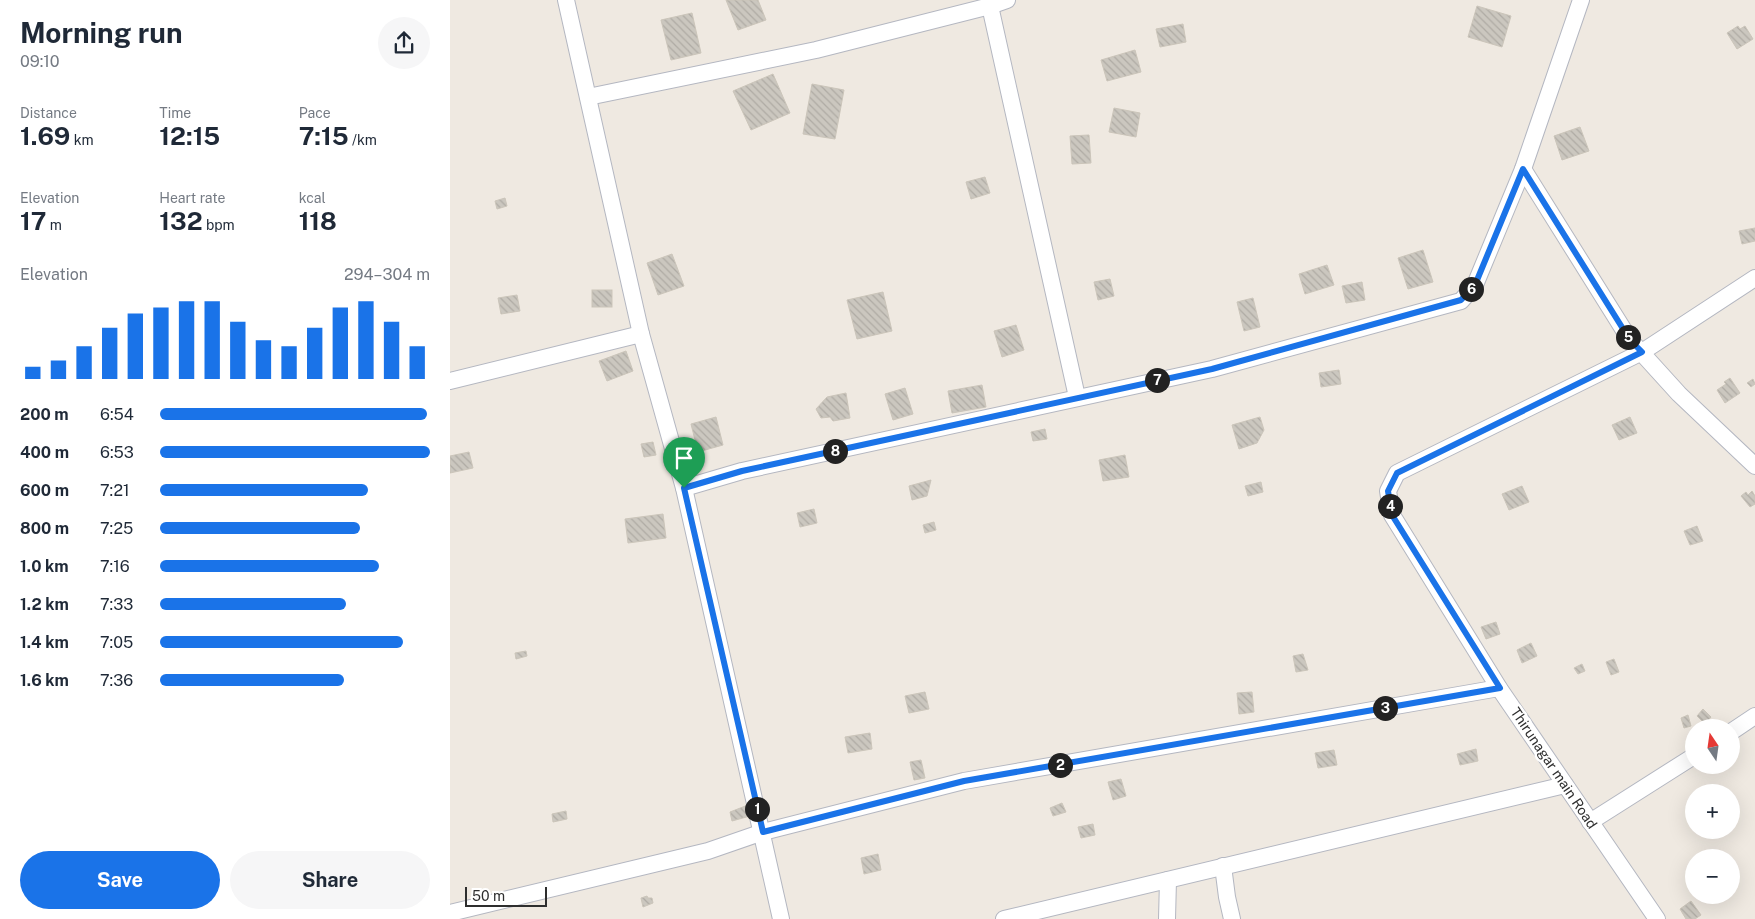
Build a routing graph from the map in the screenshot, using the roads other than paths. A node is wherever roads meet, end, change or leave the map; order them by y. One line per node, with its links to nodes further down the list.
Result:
1 (566, 0): 5 (street)
2 (1007, 0): 4 (street)
3 (1581, 0): 6 (street)
4 (990, 6): 5 (street); 11 (street)
5 (588, 96): 8 (street)
6 (1523, 169): 9 (street); 11 (street)
7 (1755, 278): 9 (street, Thirunagar main Road)
8 (641, 334): 10 (street); 13 (street)
9 (1642, 352): 12 (street); 14 (street, Thirunagar main Road)
10 (450, 381)
11 (1077, 397): 13 (street)
12 (1755, 466)
13 (684, 488): 20 (street)
14 (1500, 688): 18 (street, Thirunagar main Road); 20 (street)
15 (1755, 716): 16 (street)
16 (1740, 726)
17 (1685, 762): 19 (street)
18 (1566, 785): 19 (street, Thirunagar main Road); 21 (street)
19 (1590, 822): 28 (street, Thirunagar main Road)
20 (763, 832): 23 (street); 24 (street)
21 (1223, 866): 22 (street); 27 (street)
22 (1168, 880): 25 (street); 26 (street)
23 (450, 913)
24 (781, 919)
25 (1004, 919)
26 (1167, 919)
27 (1232, 919)
28 (1657, 919)

